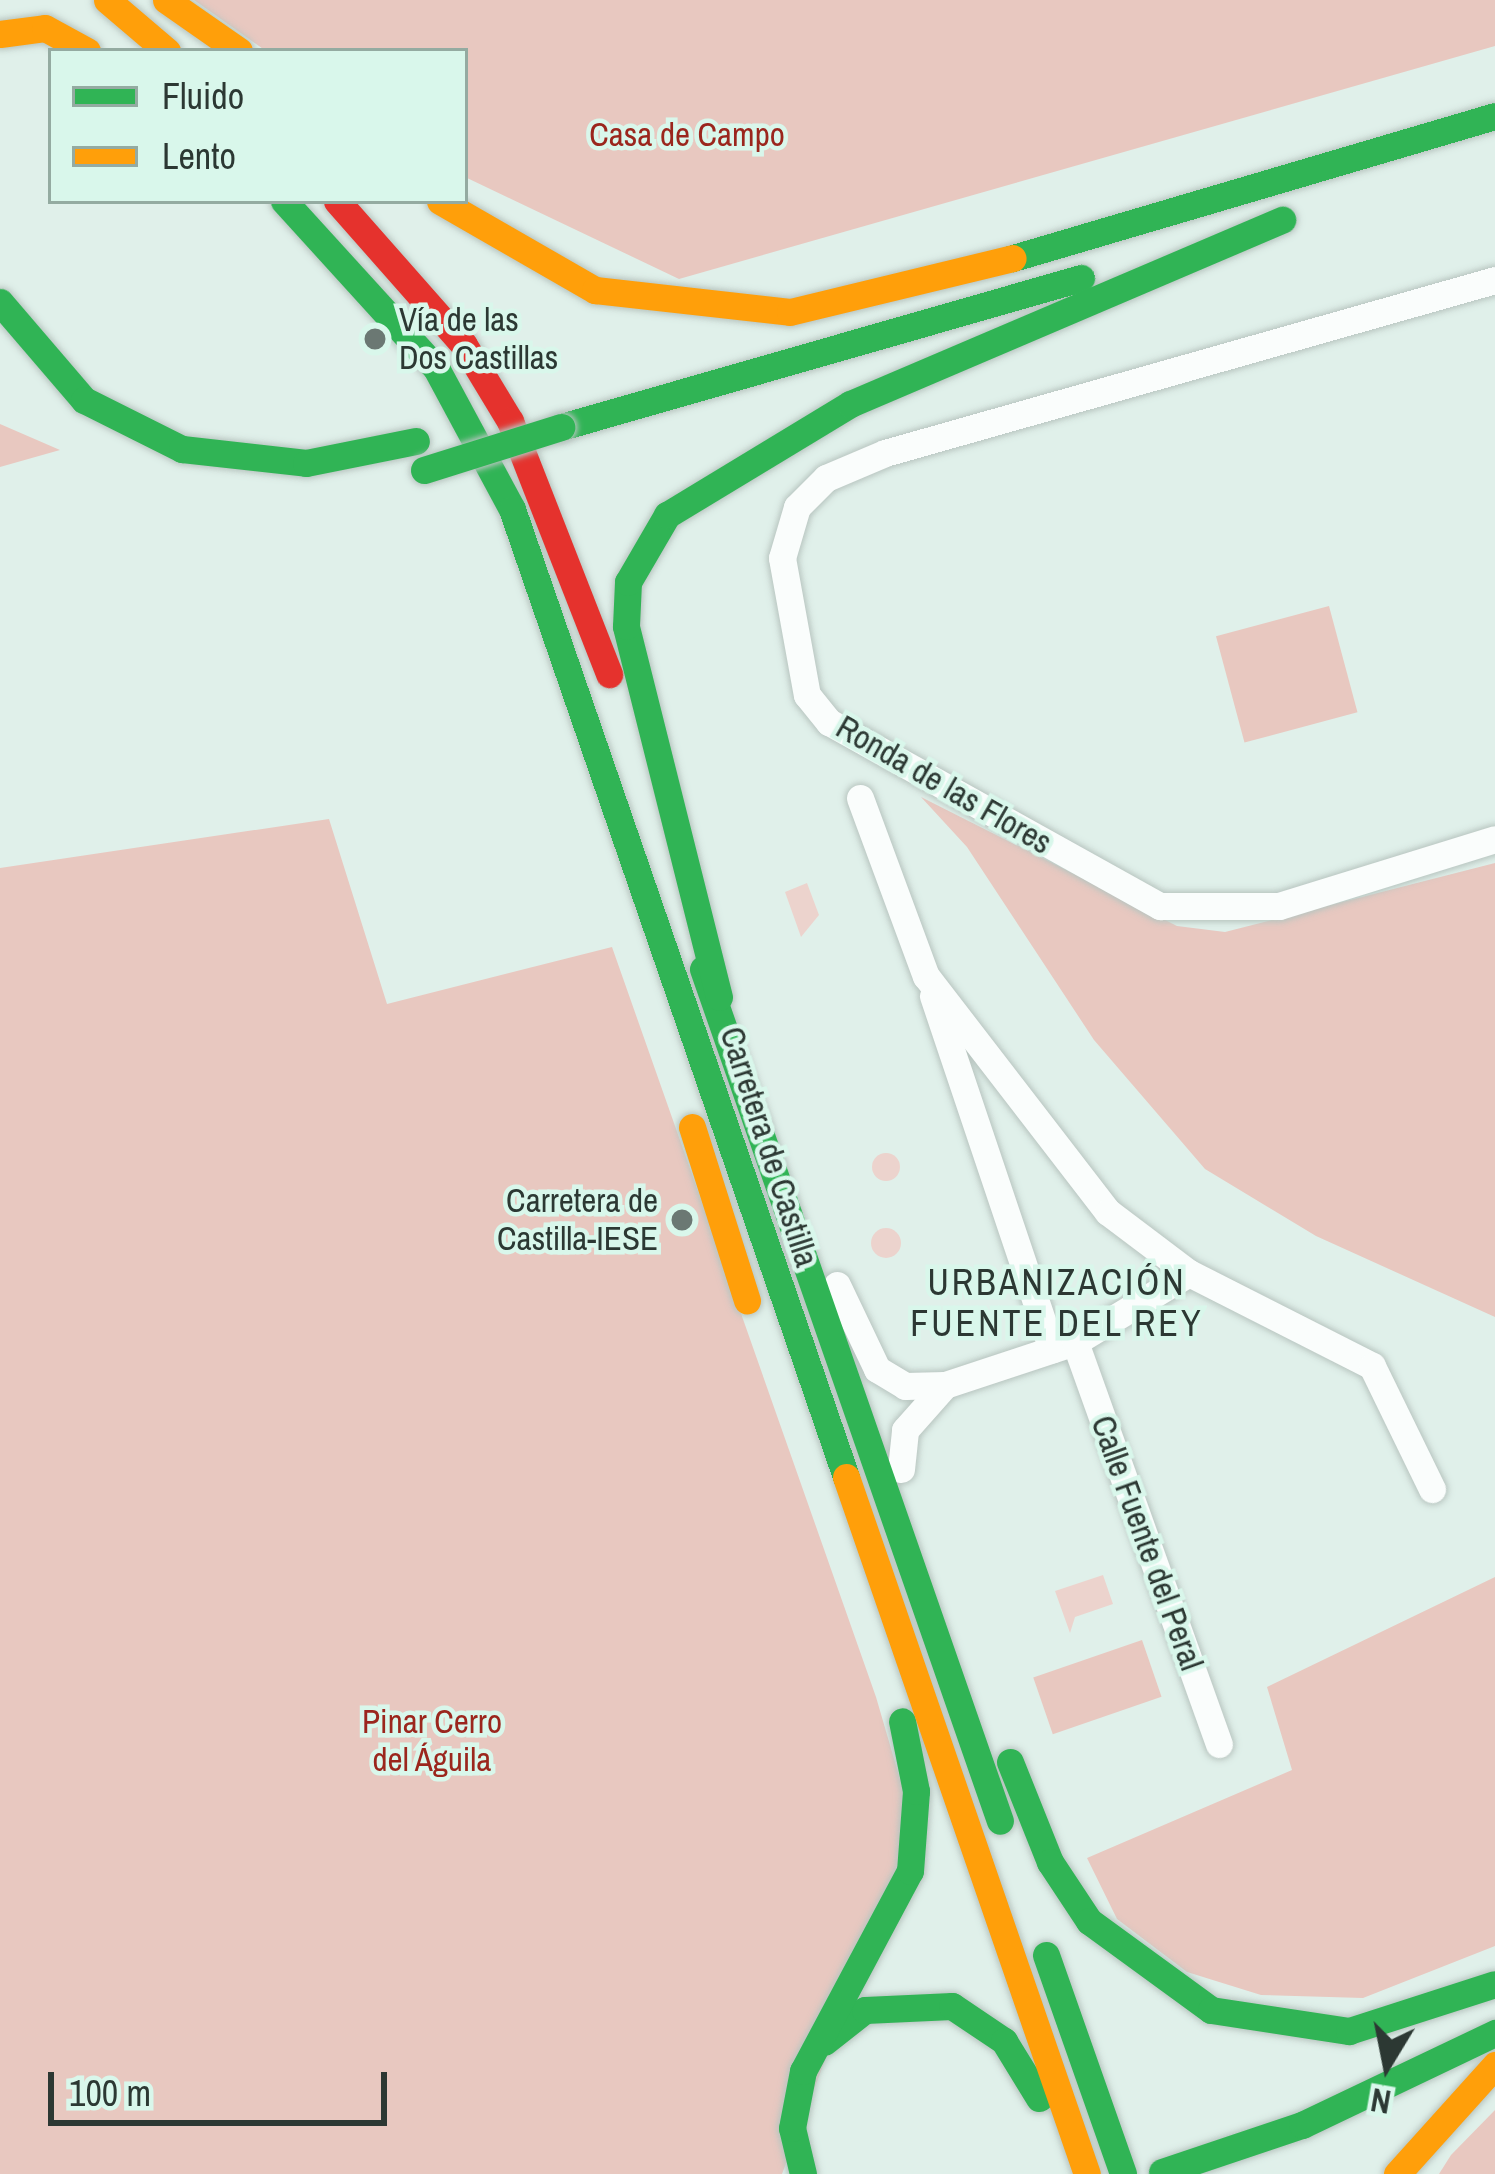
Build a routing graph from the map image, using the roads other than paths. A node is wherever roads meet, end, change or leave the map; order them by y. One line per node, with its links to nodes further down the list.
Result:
1 (56, 0): 6 (highway)
2 (107, 0): 7 (highway)
3 (166, 0): 8 (highway)
4 (0, 34): 5 (highway)
5 (82, 48)
6 (112, 48)
7 (163, 48)
8 (235, 48)
9 (1495, 116): 18 (highway)
10 (1495, 148): 11 (highway)
11 (1465, 159)
12 (264, 204): 19 (highway)
13 (287, 204): 19 (highway, Carretera de Castilla)
14 (340, 204): 28 (highway, Carretera de Castilla)
15 (445, 204): 18 (highway)
16 (1324, 206): 17 (highway)
17 (1282, 220): 23 (highway); 28 (highway)
18 (1129, 230): 23 (highway)
19 (328, 241): 24 (highway, Carretera de Castilla)
20 (1495, 280): 26 (street, Ronda de las Flores)
21 (0, 302): 23 (highway)
22 (0, 344): 23 (highway, bridge)
23 (556, 415)
24 (598, 749): 32 (highway); 49 (highway, Carretera de Castilla)
25 (860, 798): 27 (street, Calle Fuente del Peral)
26 (1495, 839)
27 (926, 976): 30 (street); 33 (street, Calle Fuente del Peral)
28 (729, 1033): 29 (highway, Carretera de Castilla)
29 (775, 1167): 31 (highway); 50 (highway, Carretera de Castilla)
30 (1189, 1273): 33 (street); 37 (street)
31 (837, 1285): 34 (street); 36 (highway)
32 (758, 1330)
33 (1063, 1346): 34 (street); 39 (street, Calle Fuente del Peral)
34 (945, 1385): 36 (street)
35 (790, 1418): 43 (highway)
36 (901, 1469): 38 (highway)
37 (1432, 1489)
38 (960, 1627): 40 (highway); 46 (highway)
39 (1219, 1744)
40 (1495, 1984)
41 (1495, 2010): 45 (highway)
42 (1495, 2033): 45 (highway)
43 (808, 2058): 47 (highway); 48 (highway)
44 (1495, 2065): 51 (highway)
45 (1345, 2107): 46 (highway)
46 (1154, 2173)
47 (803, 2174)
48 (1066, 2174)
49 (1087, 2174)
50 (1123, 2174)
51 (1397, 2174)

